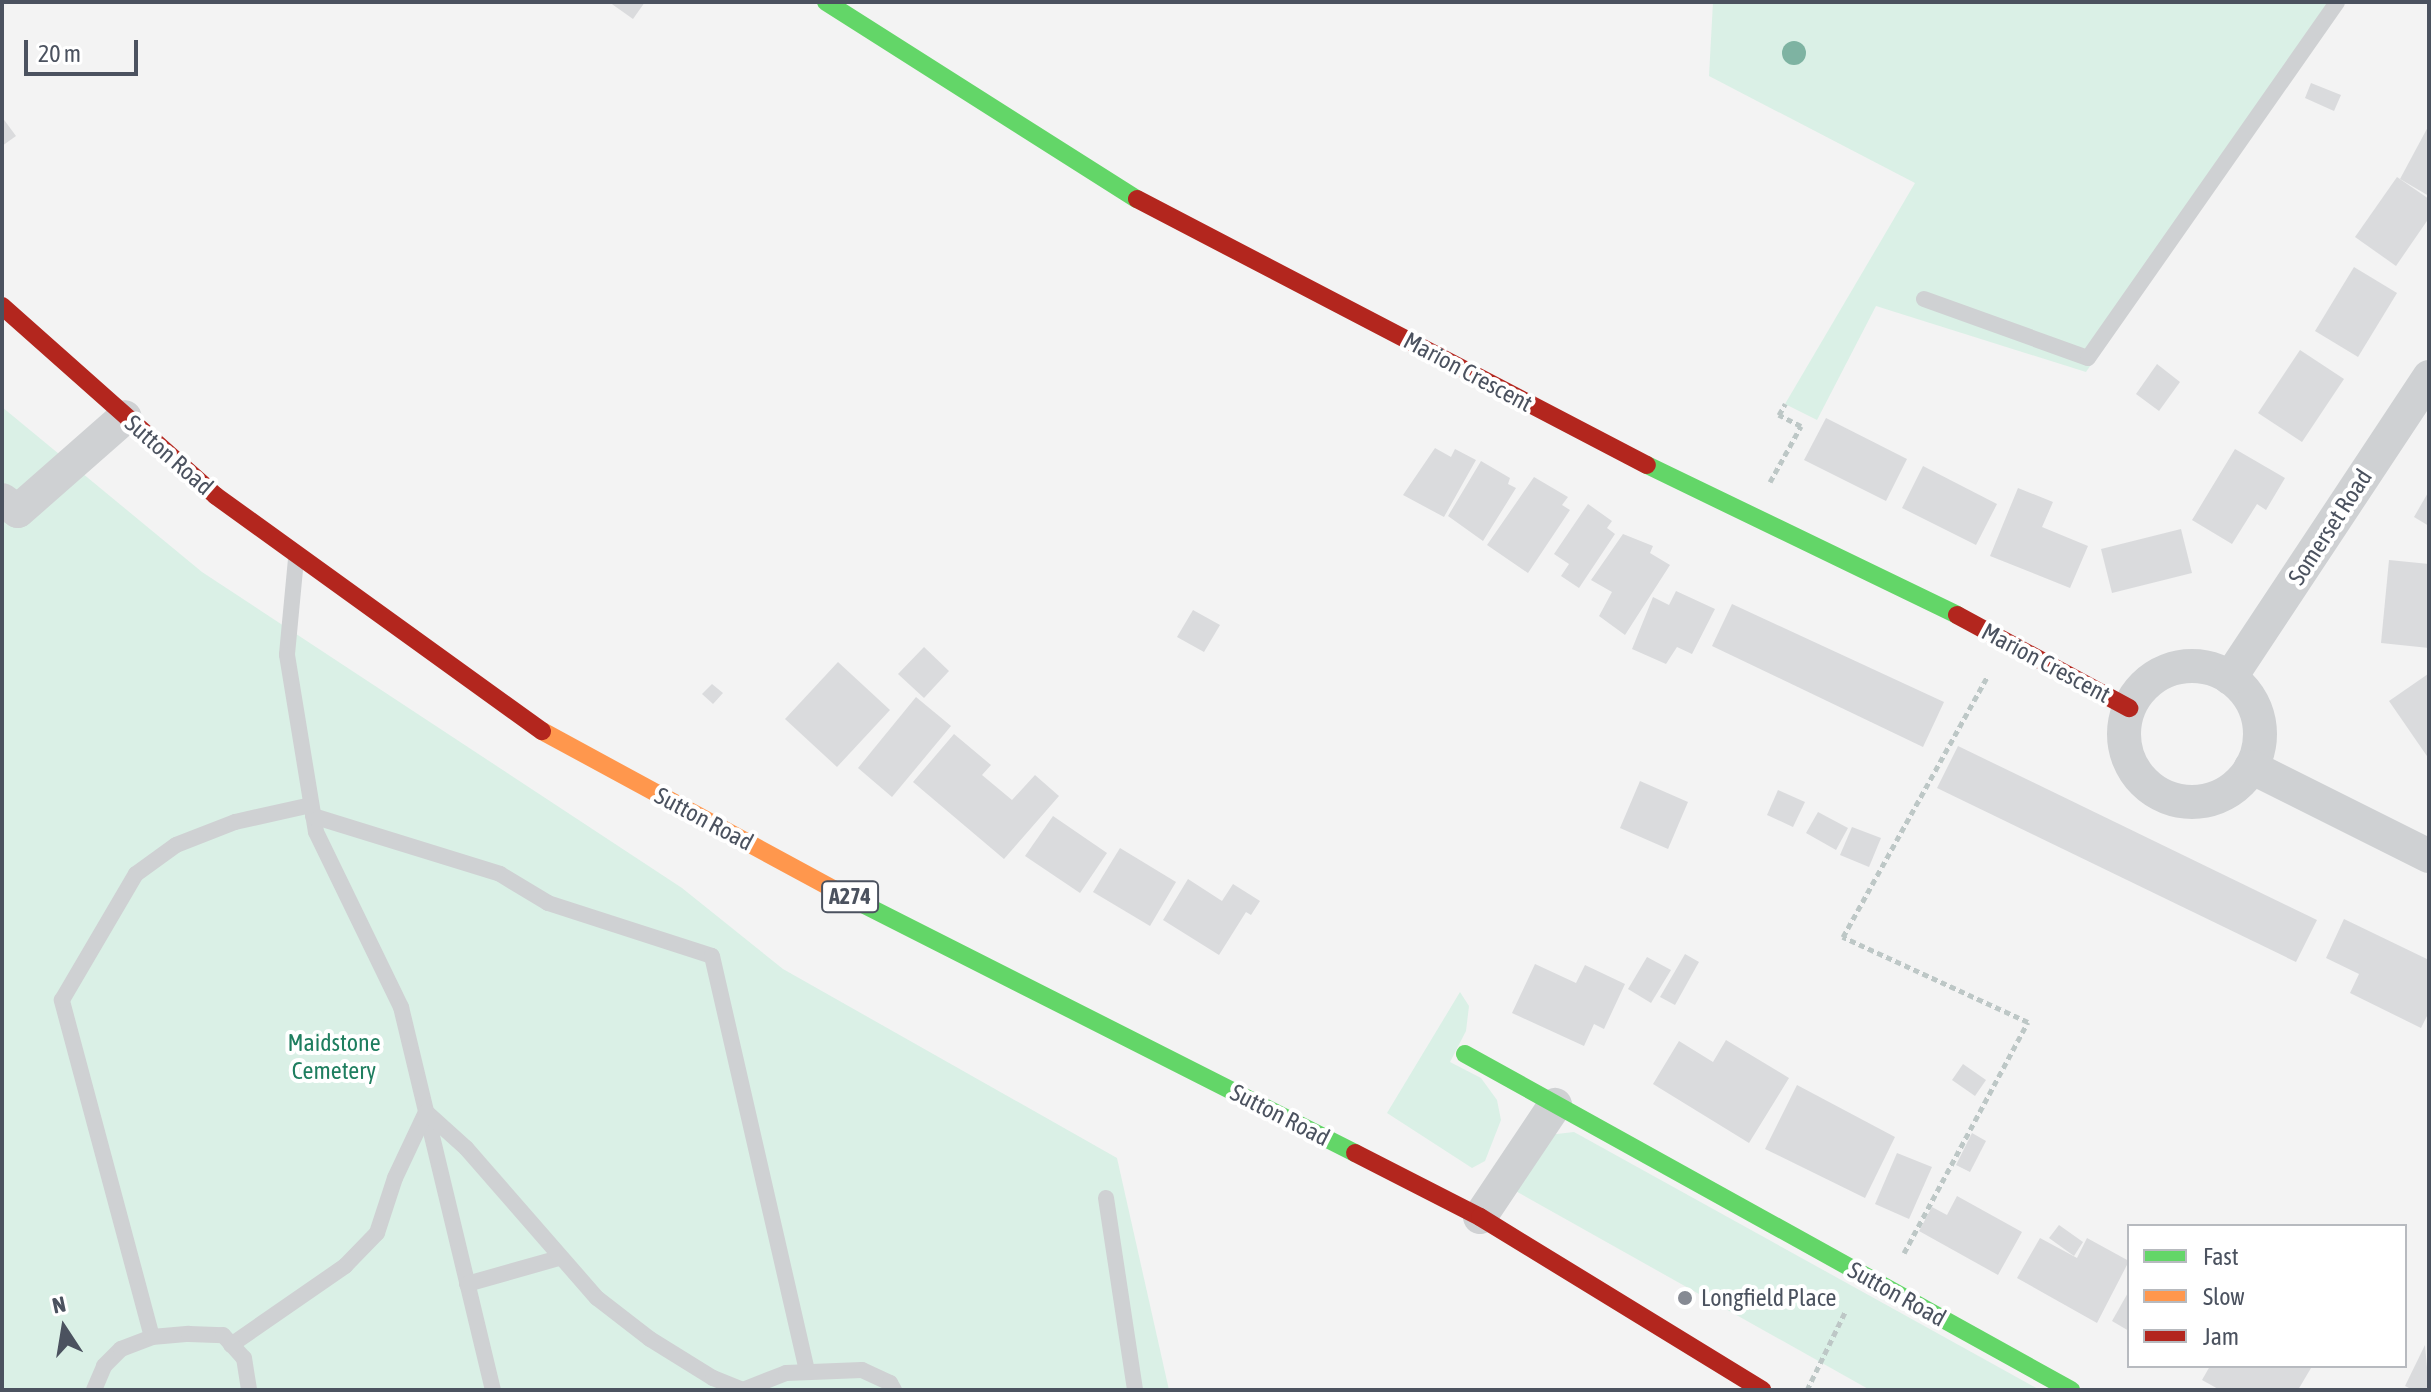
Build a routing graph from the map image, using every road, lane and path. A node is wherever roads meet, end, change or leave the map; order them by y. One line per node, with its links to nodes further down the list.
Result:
1 (826, 2): 9 (street, Marion Crescent)
2 (2337, 2): 3 (lane)
3 (1924, 299)
4 (2, 306): 7 (street, Sutton Road / A274)
5 (2429, 377): 12 (street, Somerset Road)
6 (1785, 404): 9 (path)
7 (125, 417): 8 (street); 10 (street, Sutton Road / A274)
8 (2, 500)
9 (1751, 518): 11 (street, Marion Crescent)
10 (296, 557): 15 (lane); 21 (street, Sutton Road / A274)
11 (2006, 642): 13 (street, Marion Crescent); 25 (path)
12 (2230, 678): 13 (street, Marion Crescent); 14 (street)
13 (2129, 708): 14 (street, Marion Crescent)
14 (2251, 767): 16 (street)
15 (312, 810): 19 (lane); 26 (lane); 28 (lane)
16 (2429, 856)
17 (1465, 1054): 18 (street, Sutton Road)
18 (1555, 1105): 21 (street); 23 (street, Sutton Road)
19 (426, 1112): 22 (lane); 24 (lane); 27 (lane)
20 (1106, 1198): 33 (lane)
21 (1480, 1217): 34 (street, Sutton Road / A274)
22 (559, 1258): 24 (lane); 28 (lane)
23 (1864, 1275): 25 (street, Sutton Road); 35 (path)
24 (467, 1284): 31 (lane)
25 (1886, 1288): 36 (street, Sutton Road)
26 (152, 1337): 27 (lane); 29 (lane)
27 (231, 1345): 30 (lane)
28 (807, 1371): 32 (lane)
29 (94, 1390)
30 (249, 1390)
31 (493, 1390)
32 (894, 1390)
33 (1135, 1390)
34 (1762, 1390)
35 (1807, 1390)
36 (2071, 1390)

